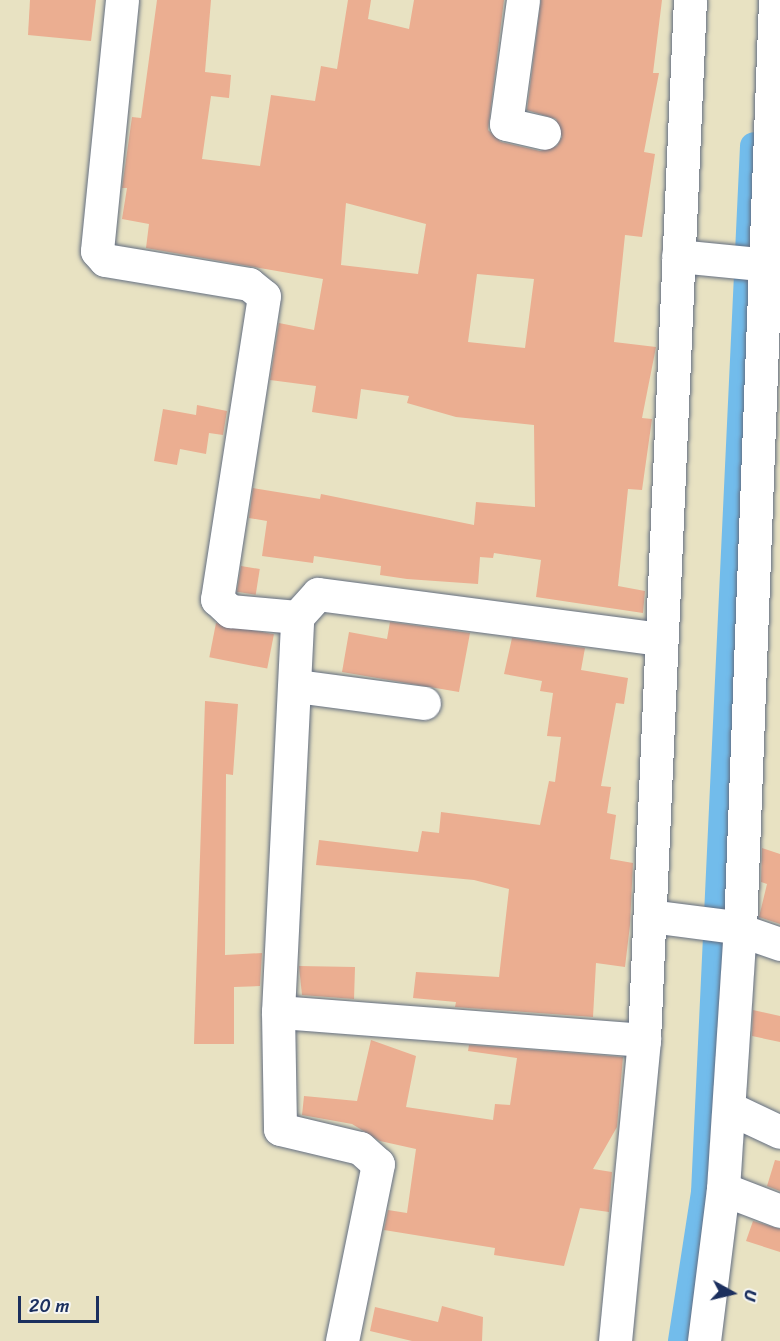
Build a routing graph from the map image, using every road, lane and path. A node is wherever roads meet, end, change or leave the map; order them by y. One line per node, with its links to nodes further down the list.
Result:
1 (122, 0): 8 (street)
2 (524, 0): 5 (street)
3 (690, 0): 6 (street)
4 (775, 0): 7 (street)
5 (544, 133)
6 (689, 258): 7 (street); 9 (street)
7 (767, 265): 13 (street)
8 (297, 618): 9 (street); 10 (street)
9 (660, 639): 12 (street)
10 (297, 686): 11 (street); 15 (street)
11 (424, 703)
12 (658, 918): 13 (street); 16 (street)
13 (734, 927): 14 (street); 17 (street)
14 (780, 944)
15 (278, 1012): 16 (street); 21 (street)
16 (644, 1040): 22 (street)
17 (729, 1108): 18 (street); 19 (street)
18 (780, 1132)
19 (723, 1189): 20 (street); 23 (street)
20 (780, 1211)
21 (342, 1341)
22 (615, 1341)
23 (704, 1341)

